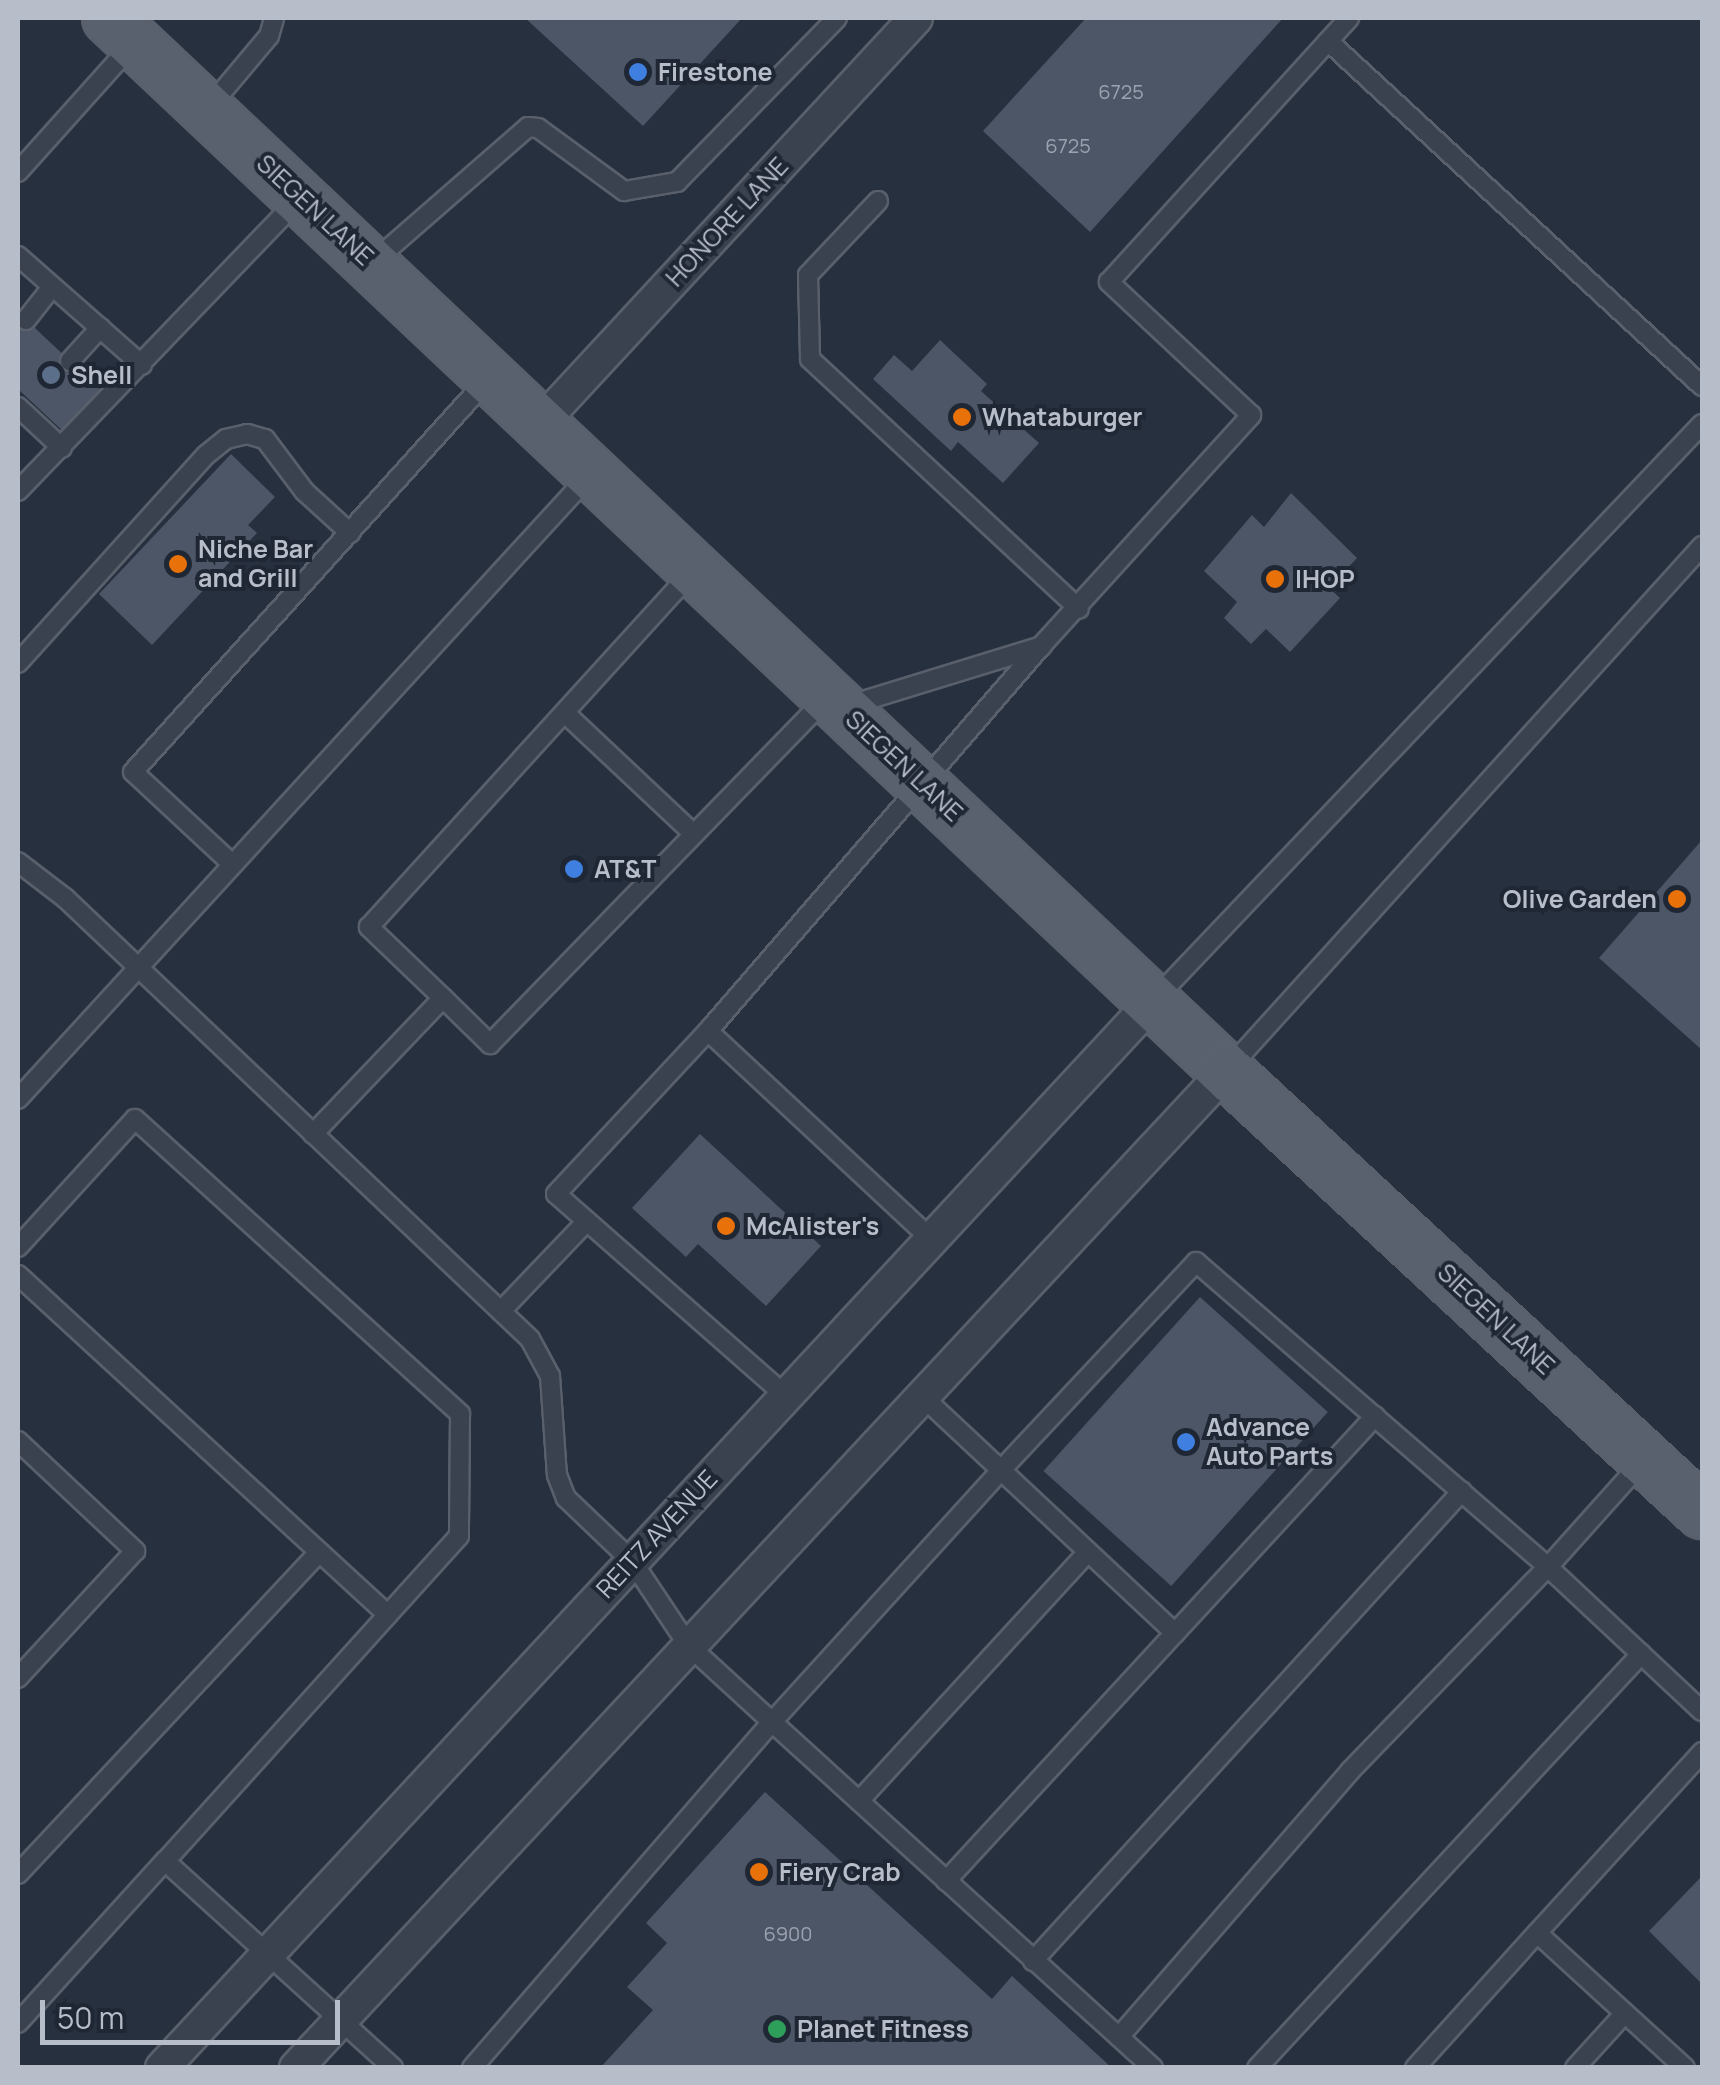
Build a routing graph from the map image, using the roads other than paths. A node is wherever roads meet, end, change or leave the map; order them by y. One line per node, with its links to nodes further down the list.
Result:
1 (274, 18): 7 (lane)
2 (837, 18): 12 (lane)
3 (1349, 18): 6 (lane)
4 (901, 22): 22 (street, HONORE LANE)
5 (122, 30): 7 (main road, SIEGEN LANE); 8 (lane)
6 (1328, 41): 19 (lane); 29 (lane)
7 (208, 110): 9 (main road, SIEGEN LANE)
8 (18, 172)
9 (300, 197): 12 (main road, SIEGEN LANE); 17 (lane)
10 (878, 200): 29 (lane)
11 (18, 256): 13 (lane)
12 (372, 263): 18 (main road, SIEGEN LANE)
13 (52, 286): 14 (lane); 15 (lane)
14 (26, 320)
15 (100, 328): 16 (lane); 17 (lane)
16 (70, 361)
17 (142, 365): 23 (lane)
18 (491, 376): 22 (main road, SIEGEN LANE); 26 (lane)
19 (1702, 386)
20 (25, 408): 23 (lane)
21 (1702, 424): 40 (lane)
22 (538, 426): 24 (main road, SIEGEN LANE)
23 (62, 448): 25 (lane)
24 (593, 472): 28 (main road, SIEGEN LANE); 37 (lane)
25 (18, 491)
26 (350, 533): 31 (lane); 37 (lane)
27 (1702, 546): 42 (lane)
28 (696, 568): 32 (main road, SIEGEN LANE); 33 (lane)
29 (1079, 609): 30 (lane)
30 (1042, 646): 32 (lane); 34 (lane)
31 (18, 664)
32 (836, 701): 34 (main road, SIEGEN LANE); 35 (lane)
33 (566, 714): 35 (lane); 39 (lane)
34 (923, 783): 40 (main road, SIEGEN LANE); 41 (lane)
35 (694, 834): 39 (lane)
36 (18, 862): 38 (lane)
37 (230, 862): 38 (lane)
38 (136, 968): 43 (lane); 44 (lane)
39 (443, 998): 44 (lane)
40 (1153, 1001): 42 (main road, SIEGEN LANE); 46 (street, REITZ AVENUE)
41 (708, 1031): 45 (lane); 46 (lane)
42 (1226, 1071): 51 (street); 54 (main road, SIEGEN LANE)
43 (18, 1099)
44 (313, 1134): 49 (lane)
45 (587, 1221): 49 (lane); 50 (lane)
46 (931, 1240): 50 (street, REITZ AVENUE)
47 (18, 1247): 62 (lane)
48 (18, 1275): 58 (lane)
49 (501, 1311): 60 (lane)
50 (786, 1396): 60 (street, REITZ AVENUE)
51 (922, 1396): 55 (lane); 64 (street)
52 (1375, 1416): 55 (lane); 56 (lane); 63 (lane)
53 (18, 1441): 66 (lane)
54 (1646, 1457): 57 (main road, SIEGEN LANE); 61 (lane)
55 (1001, 1470): 59 (lane); 68 (lane)
56 (1462, 1491): 61 (lane); 76 (lane)
57 (1702, 1512)
58 (319, 1552): 62 (lane); 72 (lane)
59 (1088, 1552): 63 (lane); 70 (lane)
60 (632, 1561): 64 (lane); 75 (street, REITZ AVENUE)
61 (1548, 1568): 65 (lane); 80 (lane)
62 (388, 1615): 71 (lane)
63 (1175, 1633): 73 (lane)
64 (688, 1645): 68 (lane); 78 (street)
65 (1641, 1654): 67 (lane); 86 (lane)
66 (18, 1678)
67 (1702, 1711)
68 (772, 1722): 70 (lane); 84 (lane)
69 (1702, 1752): 74 (lane)
70 (859, 1802): 73 (lane)
71 (164, 1862): 75 (lane); 79 (lane)
72 (18, 1874)
73 (946, 1882): 76 (lane)
74 (1537, 1932): 77 (lane); 87 (lane)
75 (266, 1954): 78 (lane); 81 (street, REITZ AVENUE)
76 (1032, 1961): 80 (lane)
77 (1626, 2013): 88 (lane); 89 (lane)
78 (341, 2020): 82 (street); 83 (lane)
79 (18, 2023)
80 (1120, 2037): 85 (lane)
81 (162, 2068)
82 (296, 2068)
83 (393, 2068)
84 (472, 2068)
85 (1153, 2068)
86 (1257, 2068)
87 (1414, 2068)
88 (1575, 2068)
89 (1686, 2068)

